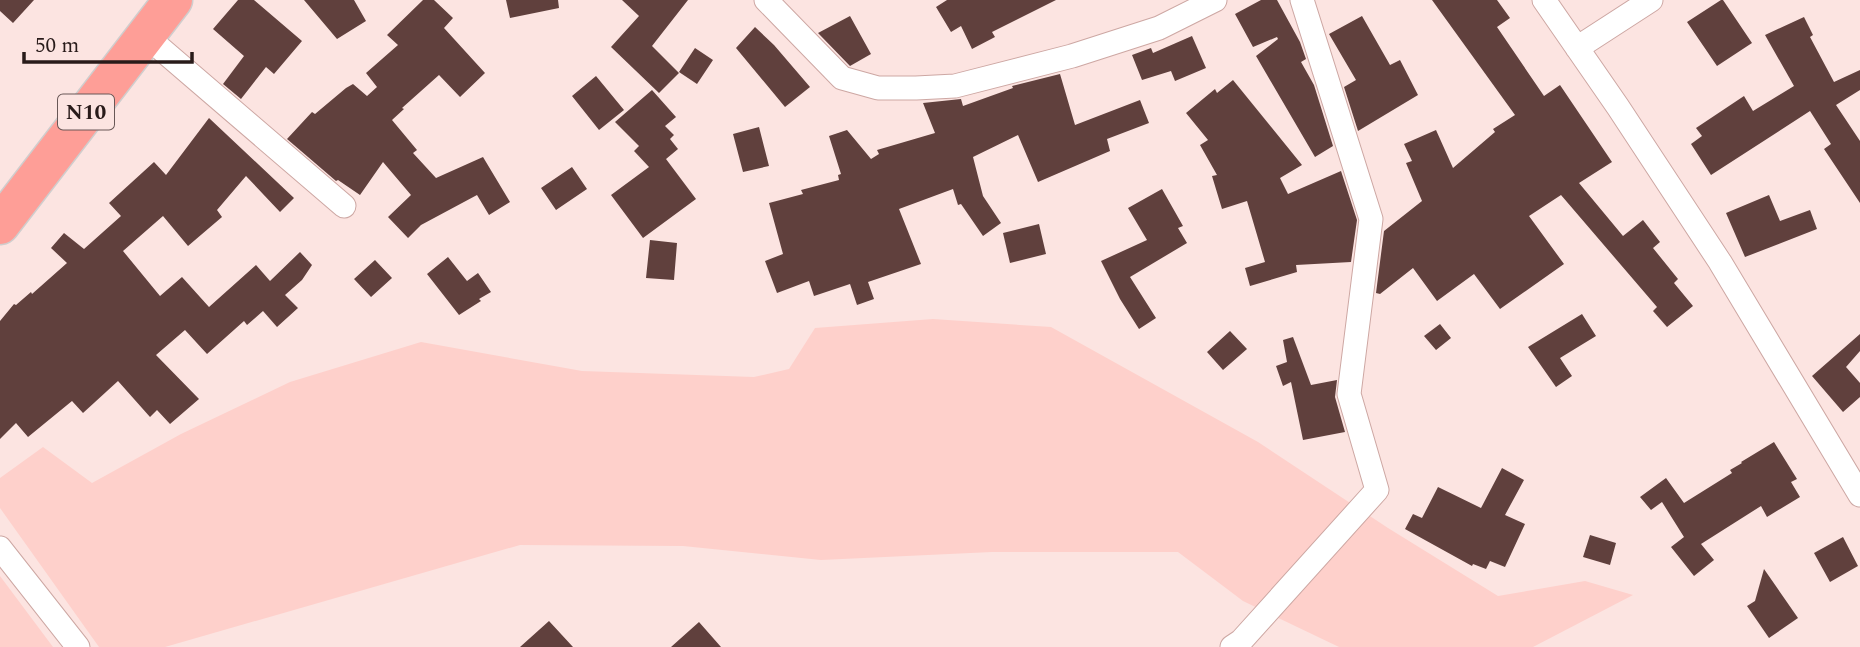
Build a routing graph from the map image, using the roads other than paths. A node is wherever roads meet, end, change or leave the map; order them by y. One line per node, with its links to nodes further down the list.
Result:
1 (173, 0): 7 (highway, N10)
2 (766, 0): 3 (street)
3 (1215, 0)
4 (1302, 0): 14 (street)
5 (1544, 0): 8 (street)
6 (1651, 0): 8 (street)
7 (146, 36): 9 (street); 10 (highway, N10)
8 (1577, 48): 11 (street)
9 (344, 206)
10 (0, 225)
11 (1860, 495)
12 (0, 548): 13 (street)
13 (79, 647)
14 (1232, 647)

